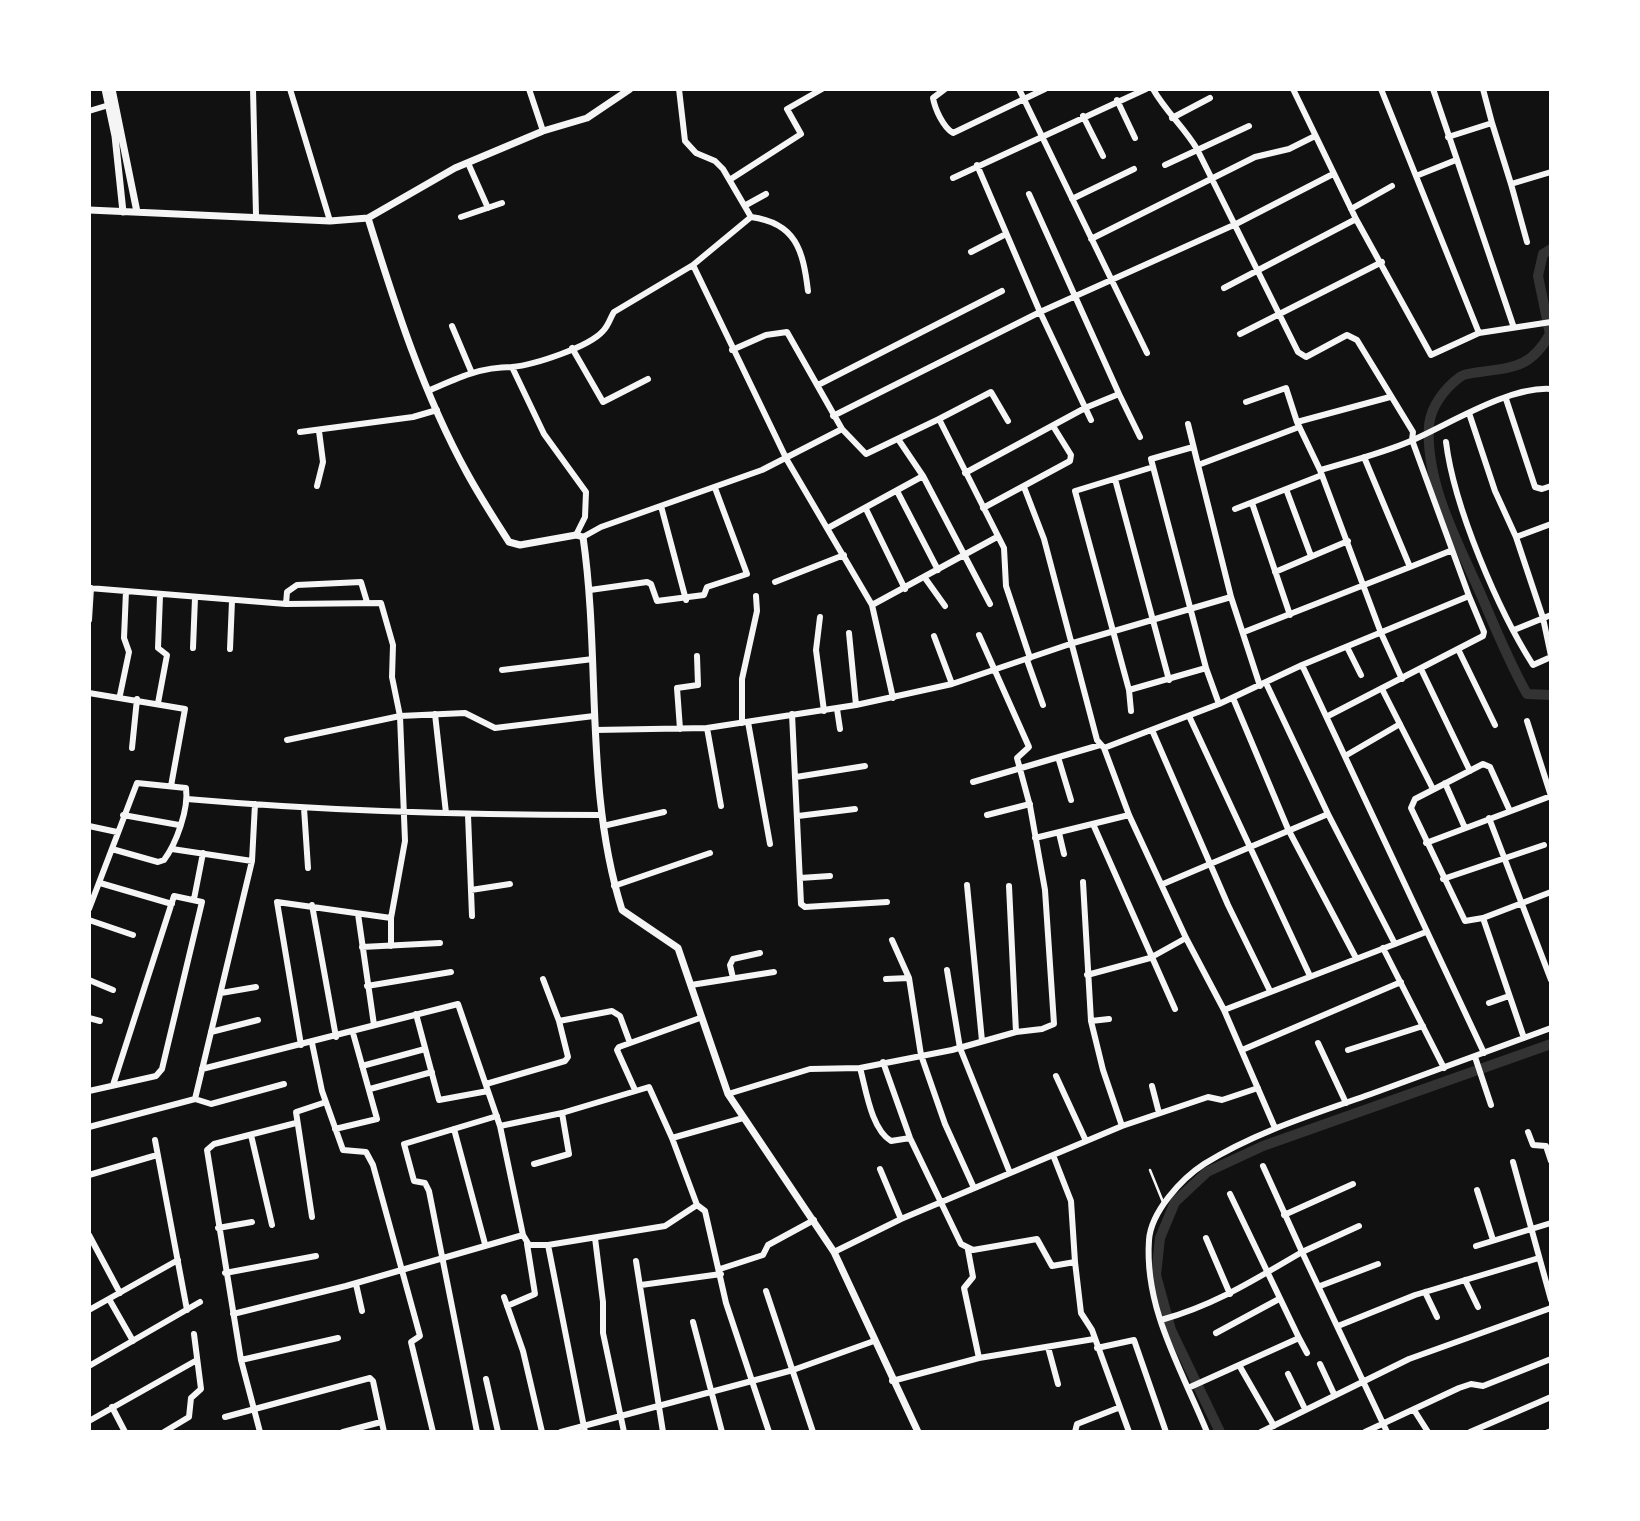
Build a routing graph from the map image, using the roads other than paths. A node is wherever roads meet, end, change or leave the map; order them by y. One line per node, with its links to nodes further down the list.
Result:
1 (105, 89): 21 (street)
2 (112, 89): 56 (street)
3 (253, 89): 57 (street)
4 (290, 89): 62 (street)
5 (529, 89): 27 (street)
6 (629, 89): 27 (street)
7 (679, 89): 44 (street)
8 (822, 89): 44 (street)
9 (945, 89): 19 (street)
10 (1019, 89): 19 (street)
11 (1045, 89): 19 (street)
12 (1146, 89): 20 (street)
13 (1153, 89): 24 (street)
14 (1293, 89): 29 (street)
15 (1381, 89): 41 (street)
16 (1433, 89): 30 (street)
17 (1483, 89): 25 (street)
18 (1210, 98): 24 (street)
19 (1023, 99): 28 (street)
20 (1117, 100): 23 (street); 31 (street)
21 (109, 106): 22 (street); 55 (street)
22 (89, 111)
23 (1083, 116): 28 (street); 33 (street)
24 (1172, 118): 32 (street)
25 (1492, 123): 30 (street); 45 (street)
26 (1248, 126): 32 (street)
27 (543, 131): 35 (street)
28 (1041, 135): 36 (street); 49 (street)
29 (1315, 136): 40 (street); 43 (street)
30 (1448, 137): 34 (street)
31 (1135, 138)
32 (1198, 149): 37 (street); 43 (street)
33 (1103, 156)
34 (1456, 160): 41 (street); 79 (street)
35 (468, 163): 52 (street); 60 (street)
36 (977, 165): 42 (street); 64 (street)
37 (1165, 165)
38 (1134, 169): 49 (street)
39 (1551, 172): 45 (street)
40 (1333, 174): 53 (street); 63 (street)
41 (1416, 176): 81 (street)
42 (953, 178)
43 (1210, 178): 63 (street); 65 (street)
44 (731, 179): 51 (street)
45 (1511, 184): 66 (street)
46 (1392, 186): 53 (street)
47 (766, 194): 51 (street)
48 (1029, 194): 75 (street)
49 (1072, 199): 65 (street)
50 (502, 202): 52 (street)
51 (746, 205): 58 (street)
52 (488, 208): 59 (street)
53 (1351, 209): 61 (street)
54 (89, 210): 55 (street)
55 (123, 212): 56 (street)
56 (137, 212): 57 (street)
57 (256, 215): 62 (street)
58 (751, 216): 69 (street); 73 (street)
59 (461, 217)
60 (368, 218): 62 (street); 91 (street)
61 (1356, 219): 68 (street); 70 (street)
62 (330, 221)
63 (1236, 224): 70 (street); 71 (street)
64 (1006, 234): 67 (street); 76 (street)
65 (1091, 239): 71 (street)
66 (1527, 242)
67 (971, 252)
68 (1382, 262): 77 (street); 81 (street)
69 (693, 265): 83 (street); 84 (street)
70 (1258, 268): 72 (street); 77 (street)
71 (1111, 281): 75 (street); 85 (street)
72 (1224, 288)
73 (808, 291)
74 (1002, 291): 89 (street)
75 (1076, 297): 76 (street); 92 (street)
76 (1040, 312): 96 (street); 99 (street)
77 (1280, 315): 82 (street); 93 (street)
78 (1551, 322): 79 (street)
79 (1513, 325): 81 (street)
80 (452, 326): 87 (street)
81 (1479, 333)
82 (1240, 334)
83 (572, 348): 86 (street); 88 (street)
84 (732, 350): 89 (street); 115 (street)
85 (1147, 353)
86 (512, 366): 87 (street); 135 (street)
87 (471, 372): 91 (street)
88 (648, 379)
89 (818, 385): 99 (street)
90 (1551, 389): 94 (street)
91 (428, 391): 97 (street)
92 (1119, 394): 96 (street); 109 (street)
93 (1390, 397): 104 (street); 111 (street)
94 (1506, 399): 98 (street); 124 (street)
95 (1246, 402): 104 (street)
96 (1086, 408): 101 (street); 105 (street)
97 (437, 410): 107 (street); 135 (street)
98 (1469, 413): 111 (street); 137 (street)
99 (833, 416): 106 (street)
100 (939, 419): 102 (street); 110 (street); 118 (street)
101 (1091, 420)
102 (1008, 421)
103 (1188, 424): 113 (street)
104 (1298, 425): 116 (street); 119 (street)
105 (1053, 426): 118 (street); 123 (street)
106 (842, 429): 110 (street); 115 (street)
107 (319, 431): 108 (street); 122 (street)
108 (300, 432)
109 (1140, 437)
110 (898, 439): 120 (street)
111 (1412, 440): 114 (street); 139 (street)
112 (1446, 442): 171 (street)
113 (1193, 447): 116 (street); 117 (street)
114 (1364, 457): 119 (street); 143 (street)
115 (787, 460): 125 (street); 134 (street)
116 (1198, 465): 156 (street)
117 (1153, 467): 121 (street); 165 (street)
118 (965, 473): 130 (street)
119 (1321, 473): 126 (street); 138 (street)
120 (923, 477): 127 (street); 141 (street)
121 (1115, 479): 170 (street); 172 (street)
122 (317, 486)
123 (1024, 486): 130 (street); 178 (street)
124 (1551, 486)
125 (715, 488): 129 (street); 159 (street)
126 (1286, 489): 128 (street); 142 (street)
127 (897, 491): 131 (street); 144 (street)
128 (1252, 503): 132 (street); 145 (street)
129 (661, 506): 135 (street); 159 (street)
130 (983, 508): 136 (street)
131 (866, 509): 134 (street); 150 (street)
132 (1235, 509)
133 (1551, 524): 137 (street)
134 (828, 528): 140 (street)
135 (580, 536): 151 (street)
136 (997, 537): 141 (street); 186 (street)
137 (1516, 537): 167 (street)
138 (1348, 541): 142 (street); 148 (street)
139 (1450, 551): 143 (street); 155 (street)
140 (844, 555): 147 (street); 163 (street)
141 (963, 556): 144 (street); 162 (street)
142 (1311, 556): 145 (street)
143 (1409, 568): 148 (street)
144 (938, 570): 146 (street)
145 (1275, 572): 166 (street)
146 (925, 578): 150 (street); 164 (street)
147 (775, 582)
148 (1362, 584): 166 (street); 175 (street)
149 (90, 588): 152 (street); 169 (street)
150 (905, 589): 163 (street)
151 (590, 590): 159 (street); 185 (street)
152 (126, 591): 153 (street); 200 (street)
153 (160, 596): 157 (street); 204 (street)
154 (756, 596): 218 (street)
155 (1469, 596): 175 (street); 182 (street)
156 (1230, 597): 165 (street); 173 (street)
157 (195, 598): 158 (street); 180 (street)
158 (232, 600): 161 (street); 181 (street)
159 (686, 600)
160 (367, 602): 161 (street); 161 (street); 213 (street)
161 (286, 604)
162 (990, 604)
163 (872, 605): 201 (street)
164 (945, 606)
165 (1192, 609): 170 (street); 188 (street)
166 (1290, 615): 173 (street)
167 (1547, 616): 171 (street); 184 (street)
168 (820, 617): 209 (street)
169 (89, 620)
170 (1151, 622): 172 (street); 194 (street)
171 (1514, 630): 184 (street)
172 (1113, 632): 178 (street); 198 (street)
173 (1244, 632): 196 (street)
174 (849, 633): 206 (street)
175 (1381, 633): 179 (street); 193 (street)
176 (979, 635): 190 (street)
177 (934, 636): 195 (street)
178 (1073, 643): 186 (street); 227 (street)
179 (1347, 647): 187 (street); 192 (street)
180 (193, 648)
181 (230, 649)
182 (1458, 649): 189 (street); 220 (street)
183 (696, 656): 222 (street)
184 (1551, 656)
185 (593, 659): 191 (street); 214 (street)
186 (1029, 659): 190 (street); 207 (street)
187 (1302, 666): 196 (street); 216 (street)
188 (1206, 668): 194 (street); 205 (street)
189 (1421, 668): 193 (street); 233 (street)
190 (995, 669): 195 (street); 232 (street)
191 (502, 670)
192 (1361, 676)
193 (1402, 679): 197 (street)
194 (1169, 680): 198 (street)
195 (952, 684): 201 (street)
196 (1263, 685): 202 (street); 251 (street)
197 (1382, 689): 216 (street); 219 (street)
198 (1129, 690): 210 (street)
199 (89, 693): 200 (street)
200 (120, 695): 203 (street)
201 (893, 698): 206 (street)
202 (1233, 698): 205 (street); 264 (street)
203 (137, 699): 204 (street); 228 (street)
204 (158, 703): 237 (street)
205 (1219, 704): 215 (street)
206 (856, 705): 208 (street)
207 (1043, 705)
208 (836, 709): 209 (street); 223 (street)
209 (824, 711): 212 (street)
210 (1131, 711)
211 (435, 714): 213 (street); 214 (street); 250 (street)
212 (792, 714): 218 (street); 234 (street)
213 (400, 716): 226 (street); 249 (street)
214 (594, 716): 224 (street)
215 (1189, 716): 225 (street); 271 (street)
216 (1328, 716): 229 (street)
217 (1527, 721): 239 (street)
218 (745, 723): 221 (street); 269 (street)
219 (1400, 724): 229 (street); 238 (street)
220 (1495, 725)
221 (707, 728): 222 (street); 244 (street)
222 (680, 729): 224 (street)
223 (840, 729)
224 (595, 730): 254 (street)
225 (1152, 730): 227 (street); 279 (street)
226 (287, 740)
227 (1102, 746): 230 (street); 256 (street)
228 (132, 748)
229 (1345, 756): 304 (street)
230 (1058, 757): 232 (street); 241 (street)
231 (865, 766): 234 (street)
232 (1020, 769): 235 (street); 243 (street)
233 (1470, 771): 236 (street); 247 (street)
234 (796, 777): 257 (street)
235 (973, 782)
236 (1445, 783): 238 (street); 263 (street)
237 (171, 786): 240 (street); 252 (street)
238 (1433, 789): 268 (street)
239 (1551, 796): 247 (street)
240 (187, 799): 242 (street); 260 (street)
241 (1071, 800)
242 (255, 804): 245 (street); 278 (street)
243 (1030, 804): 255 (street); 267 (street)
244 (721, 806)
245 (304, 808): 249 (street); 280 (street)
246 (855, 808): 257 (street)
247 (1508, 809): 258 (street)
248 (664, 812): 262 (street)
249 (404, 813): 250 (street); 301 (street)
250 (446, 813): 253 (street)
251 (1328, 814): 264 (street); 309 (street)
252 (123, 815): 260 (street); 265 (street)
253 (468, 815): 254 (street); 291 (street)
254 (601, 815): 262 (street)
255 (987, 815)
256 (1129, 815): 259 (street); 287 (street)
257 (797, 816): 282 (street)
258 (1489, 818): 263 (street); 277 (street)
259 (1093, 824): 266 (street); 314 (street)
260 (179, 825): 273 (street)
261 (89, 826): 265 (street)
262 (603, 826): 289 (street)
263 (1465, 828): 268 (street)
264 (1288, 829): 271 (street); 315 (street)
265 (117, 832): 272 (street)
266 (1059, 833): 267 (street); 276 (street)
267 (1035, 838): 350 (street)
268 (1426, 843): 283 (street)
269 (770, 845)
270 (1544, 845): 277 (street)
271 (1250, 847): 279 (street); 320 (street)
272 (112, 849): 273 (street); 285 (street)
273 (172, 849): 274 (street)
274 (203, 853): 278 (street); 293 (street)
275 (710, 853): 289 (street)
276 (1064, 854)
277 (1503, 857): 283 (street); 294 (street)
278 (252, 861): 333 (street)
279 (1209, 864): 287 (street); 332 (street)
280 (308, 869)
281 (830, 876): 282 (street)
282 (800, 878): 295 (street)
283 (1443, 878): 302 (street)
284 (1083, 882): 319 (street)
285 (100, 883): 296 (street); 298 (street)
286 (510, 884): 291 (street)
287 (1163, 884): 306 (street)
288 (967, 885): 354 (street)
289 (614, 886): 328 (street)
290 (1009, 886): 350 (street)
291 (471, 890): 300 (street)
292 (1551, 892): 294 (street)
293 (194, 899): 296 (street); 374 (street)
294 (1521, 901): 302 (street); 326 (street)
295 (887, 902)
296 (172, 904): 374 (street)
297 (312, 905): 299 (street); 352 (street); 358 (street)
298 (89, 909)
299 (358, 914): 301 (street); 311 (street)
300 (472, 916)
301 (391, 918): 310 (street)
302 (1483, 918): 334 (street)
303 (89, 920): 305 (street)
304 (1426, 932): 309 (street); 363 (street)
305 (133, 935)
306 (1186, 938): 314 (street); 337 (street)
307 (892, 940): 322 (street)
308 (440, 943): 310 (street)
309 (1395, 944): 312 (street)
310 (391, 946): 311 (street)
311 (362, 947): 329 (street)
312 (1383, 948): 315 (street); 327 (street)
313 (760, 953): 321 (street)
314 (1150, 958): 319 (street); 336 (street)
315 (1356, 958): 320 (street)
316 (947, 970): 359 (street)
317 (451, 972): 329 (street)
318 (774, 972): 321 (street)
319 (1087, 975): 345 (street)
320 (1310, 976): 332 (street)
321 (733, 978): 328 (street)
322 (909, 978): 324 (street); 364 (street)
323 (543, 979): 344 (street)
324 (886, 979)
325 (89, 980): 331 (street)
326 (1551, 980)
327 (1401, 982): 347 (street); 361 (street)
328 (691, 985): 340 (street)
329 (367, 986): 346 (street)
330 (256, 987): 333 (street)
331 (113, 990)
332 (1270, 991): 337 (street)
333 (222, 993): 349 (street)
334 (1509, 996): 335 (street); 353 (street)
335 (1489, 1003)
336 (1175, 1009)
337 (1224, 1010): 361 (street)
338 (416, 1014): 346 (street); 360 (street); 376 (street)
339 (89, 1018): 343 (street)
340 (700, 1018): 355 (street); 381 (street)
341 (1109, 1019): 345 (street)
342 (258, 1020): 349 (street)
343 (100, 1021)
344 (559, 1021): 355 (street); 376 (street)
345 (1091, 1021): 392 (street)
346 (374, 1025): 351 (street)
347 (1423, 1026): 362 (street); 369 (street)
348 (1551, 1028): 353 (street)
349 (211, 1032): 370 (street)
350 (1016, 1032): 354 (street)
351 (353, 1033): 352 (street); 367 (street)
352 (336, 1037): 356 (street)
353 (1524, 1038): 363 (street)
354 (982, 1041): 359 (street)
355 (630, 1042): 379 (street)
356 (312, 1043): 358 (street); 383 (street)
357 (1318, 1043): 384 (street)
358 (301, 1045): 370 (street)
359 (960, 1048): 364 (street); 411 (street)
360 (425, 1049): 367 (street); 371 (street)
361 (1242, 1050): 377 (street)
362 (1348, 1050)
363 (1484, 1053): 365 (street)
364 (921, 1055): 366 (street); 414 (street)
365 (1475, 1057): 369 (street); 385 (street)
366 (883, 1062): 368 (street); 400 (street)
367 (362, 1066): 378 (street)
368 (860, 1068): 381 (street); 400 (street)
369 (1444, 1068): 384 (street)
370 (202, 1069): 382 (street)
371 (432, 1072): 376 (street); 378 (street)
372 (1056, 1076): 402 (street)
373 (284, 1084): 382 (street)
374 (113, 1085): 380 (street)
375 (1152, 1086): 386 (street)
376 (487, 1088): 388 (street)
377 (1258, 1088): 386 (street); 394 (street)
378 (370, 1089): 395 (street)
379 (635, 1090): 387 (street); 399 (street)
380 (89, 1091)
381 (728, 1094): 389 (street)
382 (195, 1099): 393 (street)
383 (326, 1102): 390 (street); 395 (street)
384 (1346, 1103): 394 (street)
385 (1491, 1105)
386 (1159, 1113): 392 (street)
387 (562, 1114): 391 (street); 407 (street)
388 (497, 1116): 391 (street); 396 (street)
389 (743, 1118): 399 (street); 423 (street)
390 (296, 1123): 398 (street); 421 (street)
391 (500, 1126): 431 (street)
392 (1122, 1126): 402 (street)
393 (89, 1127)
394 (1275, 1128): 419 (street)
395 (335, 1129): 449 (street)
396 (454, 1129): 435 (street); 444 (street)
397 (1528, 1132): 405 (street)
398 (251, 1135): 426 (street); 428 (street)
399 (672, 1138): 418 (street)
400 (910, 1138): 417 (street)
401 (155, 1140): 403 (street)
402 (1086, 1141): 404 (street)
403 (157, 1155): 412 (street); 445 (street)
404 (1053, 1155): 411 (street); 447 (street)
405 (1551, 1161)
406 (1513, 1162): 429 (street)
407 (534, 1164)
408 (1263, 1166): 420 (street)
409 (880, 1169): 422 (street)
410 (1150, 1170): 419 (lane)
411 (1010, 1173): 414 (street)
412 (89, 1175)
413 (1353, 1184): 420 (street)
414 (974, 1188): 417 (street)
415 (1477, 1190): 434 (street)
416 (1230, 1194): 452 (street)
417 (940, 1202): 422 (street); 439 (street)
418 (697, 1205): 432 (street); 450 (street)
419 (1164, 1205): 474 (street)
420 (1284, 1215): 441 (street)
421 (312, 1217)
422 (901, 1219): 440 (street)
423 (814, 1220): 440 (street); 450 (street)
424 (253, 1222): 428 (street)
425 (1551, 1223): 429 (street)
426 (272, 1225)
427 (1359, 1226): 441 (street)
428 (218, 1228): 451 (street)
429 (1531, 1229): 434 (street); 443 (street)
430 (89, 1235): 459 (street)
431 (523, 1235): 435 (street); 436 (street)
432 (595, 1238): 437 (street); 512 (street)
433 (1206, 1238): 460 (street)
434 (1493, 1240): 438 (street)
435 (485, 1244): 444 (street)
436 (527, 1244): 437 (street); 466 (street)
437 (548, 1245): 517 (street)
438 (1476, 1246)
439 (968, 1250): 447 (street); 487 (street)
440 (834, 1252): 483 (street)
441 (1302, 1252): 452 (street); 456 (street)
442 (316, 1256): 451 (street)
443 (1539, 1258): 453 (street); 464 (street)
444 (442, 1259): 449 (street); 525 (street)
445 (178, 1260): 459 (street); 470 (street)
446 (636, 1261): 455 (street)
447 (1075, 1262): 481 (street)
448 (1378, 1264): 456 (street)
449 (402, 1270): 454 (street); 524 (street)
450 (721, 1272): 455 (street); 497 (street)
451 (225, 1273): 472 (street)
452 (1267, 1276): 460 (street); 463 (street)
453 (1465, 1280): 458 (street); 467 (street)
454 (356, 1283): 471 (street); 472 (street)
455 (641, 1285): 505 (street)
456 (1320, 1286): 476 (street)
457 (766, 1291): 494 (street)
458 (1425, 1292): 473 (street); 476 (street)
459 (120, 1293): 462 (street)
460 (1230, 1294): 474 (street)
461 (504, 1297): 466 (street)
462 (109, 1299): 469 (street); 482 (street)
463 (1279, 1300): 477 (street); 480 (street)
464 (1551, 1300)
465 (200, 1302): 470 (street)
466 (508, 1306): 527 (street)
467 (1478, 1307)
468 (1551, 1308): 498 (street)
469 (89, 1310)
470 (187, 1310): 482 (street)
471 (362, 1311)
472 (233, 1314): 490 (street)
473 (1437, 1317)
474 (1163, 1319): 501 (street)
475 (693, 1322): 502 (street)
476 (1338, 1326): 498 (street)
477 (1216, 1333)
478 (194, 1334): 489 (street)
479 (338, 1338): 490 (street)
480 (1299, 1338): 486 (street); 492 (street)
481 (1094, 1339): 484 (street); 485 (street)
482 (133, 1341): 493 (street)
483 (874, 1341): 494 (street); 499 (street)
484 (1048, 1347): 487 (street); 500 (street)
485 (1097, 1348): 507 (street); 537 (street)
486 (1307, 1353)
487 (979, 1358): 499 (street)
488 (1551, 1359): 510 (street)
489 (197, 1360): 506 (street); 520 (street)
490 (241, 1360): 508 (street)
491 (1320, 1364): 503 (street)
492 (1239, 1365): 501 (street); 516 (street)
493 (89, 1366)
494 (793, 1370): 497 (street); 533 (street)
495 (1288, 1374): 509 (street)
496 (486, 1379): 526 (street)
497 (754, 1380): 502 (street); 532 (street)
498 (1363, 1380): 503 (street); 515 (street)
499 (892, 1381): 534 (street)
500 (1058, 1384)
501 (1192, 1387): 538 (street)
502 (711, 1391): 505 (street); 531 (street)
503 (1334, 1394): 509 (street)
504 (1551, 1397): 518 (street)
505 (660, 1406): 512 (street); 530 (street)
506 (112, 1408): 513 (street); 519 (street)
507 (1118, 1408): 535 (street); 536 (street)
508 (253, 1409): 511 (street); 514 (street); 521 (street)
509 (1305, 1409): 516 (street)
510 (1414, 1410): 515 (street); 542 (street)
511 (225, 1417)
512 (623, 1417): 517 (street); 529 (street)
513 (89, 1421)
514 (381, 1422): 522 (street); 523 (street)
515 (1383, 1424): 540 (street); 541 (street)
516 (1274, 1426): 539 (street)
517 (584, 1429): 528 (street)
518 (1483, 1429): 543 (street)
519 (125, 1432)
520 (164, 1432)
521 (260, 1432)
522 (343, 1432)
523 (384, 1432)
524 (433, 1432)
525 (477, 1432)
526 (498, 1432)
527 (542, 1432)
528 (561, 1432)
529 (624, 1432)
530 (663, 1432)
531 (722, 1432)
532 (769, 1432)
533 (813, 1432)
534 (918, 1432)
535 (1075, 1432)
536 (1129, 1432)
537 (1167, 1432)
538 (1207, 1432)
539 (1261, 1432)
540 (1365, 1432)
541 (1387, 1432)
542 (1428, 1432)
543 (1470, 1432)

